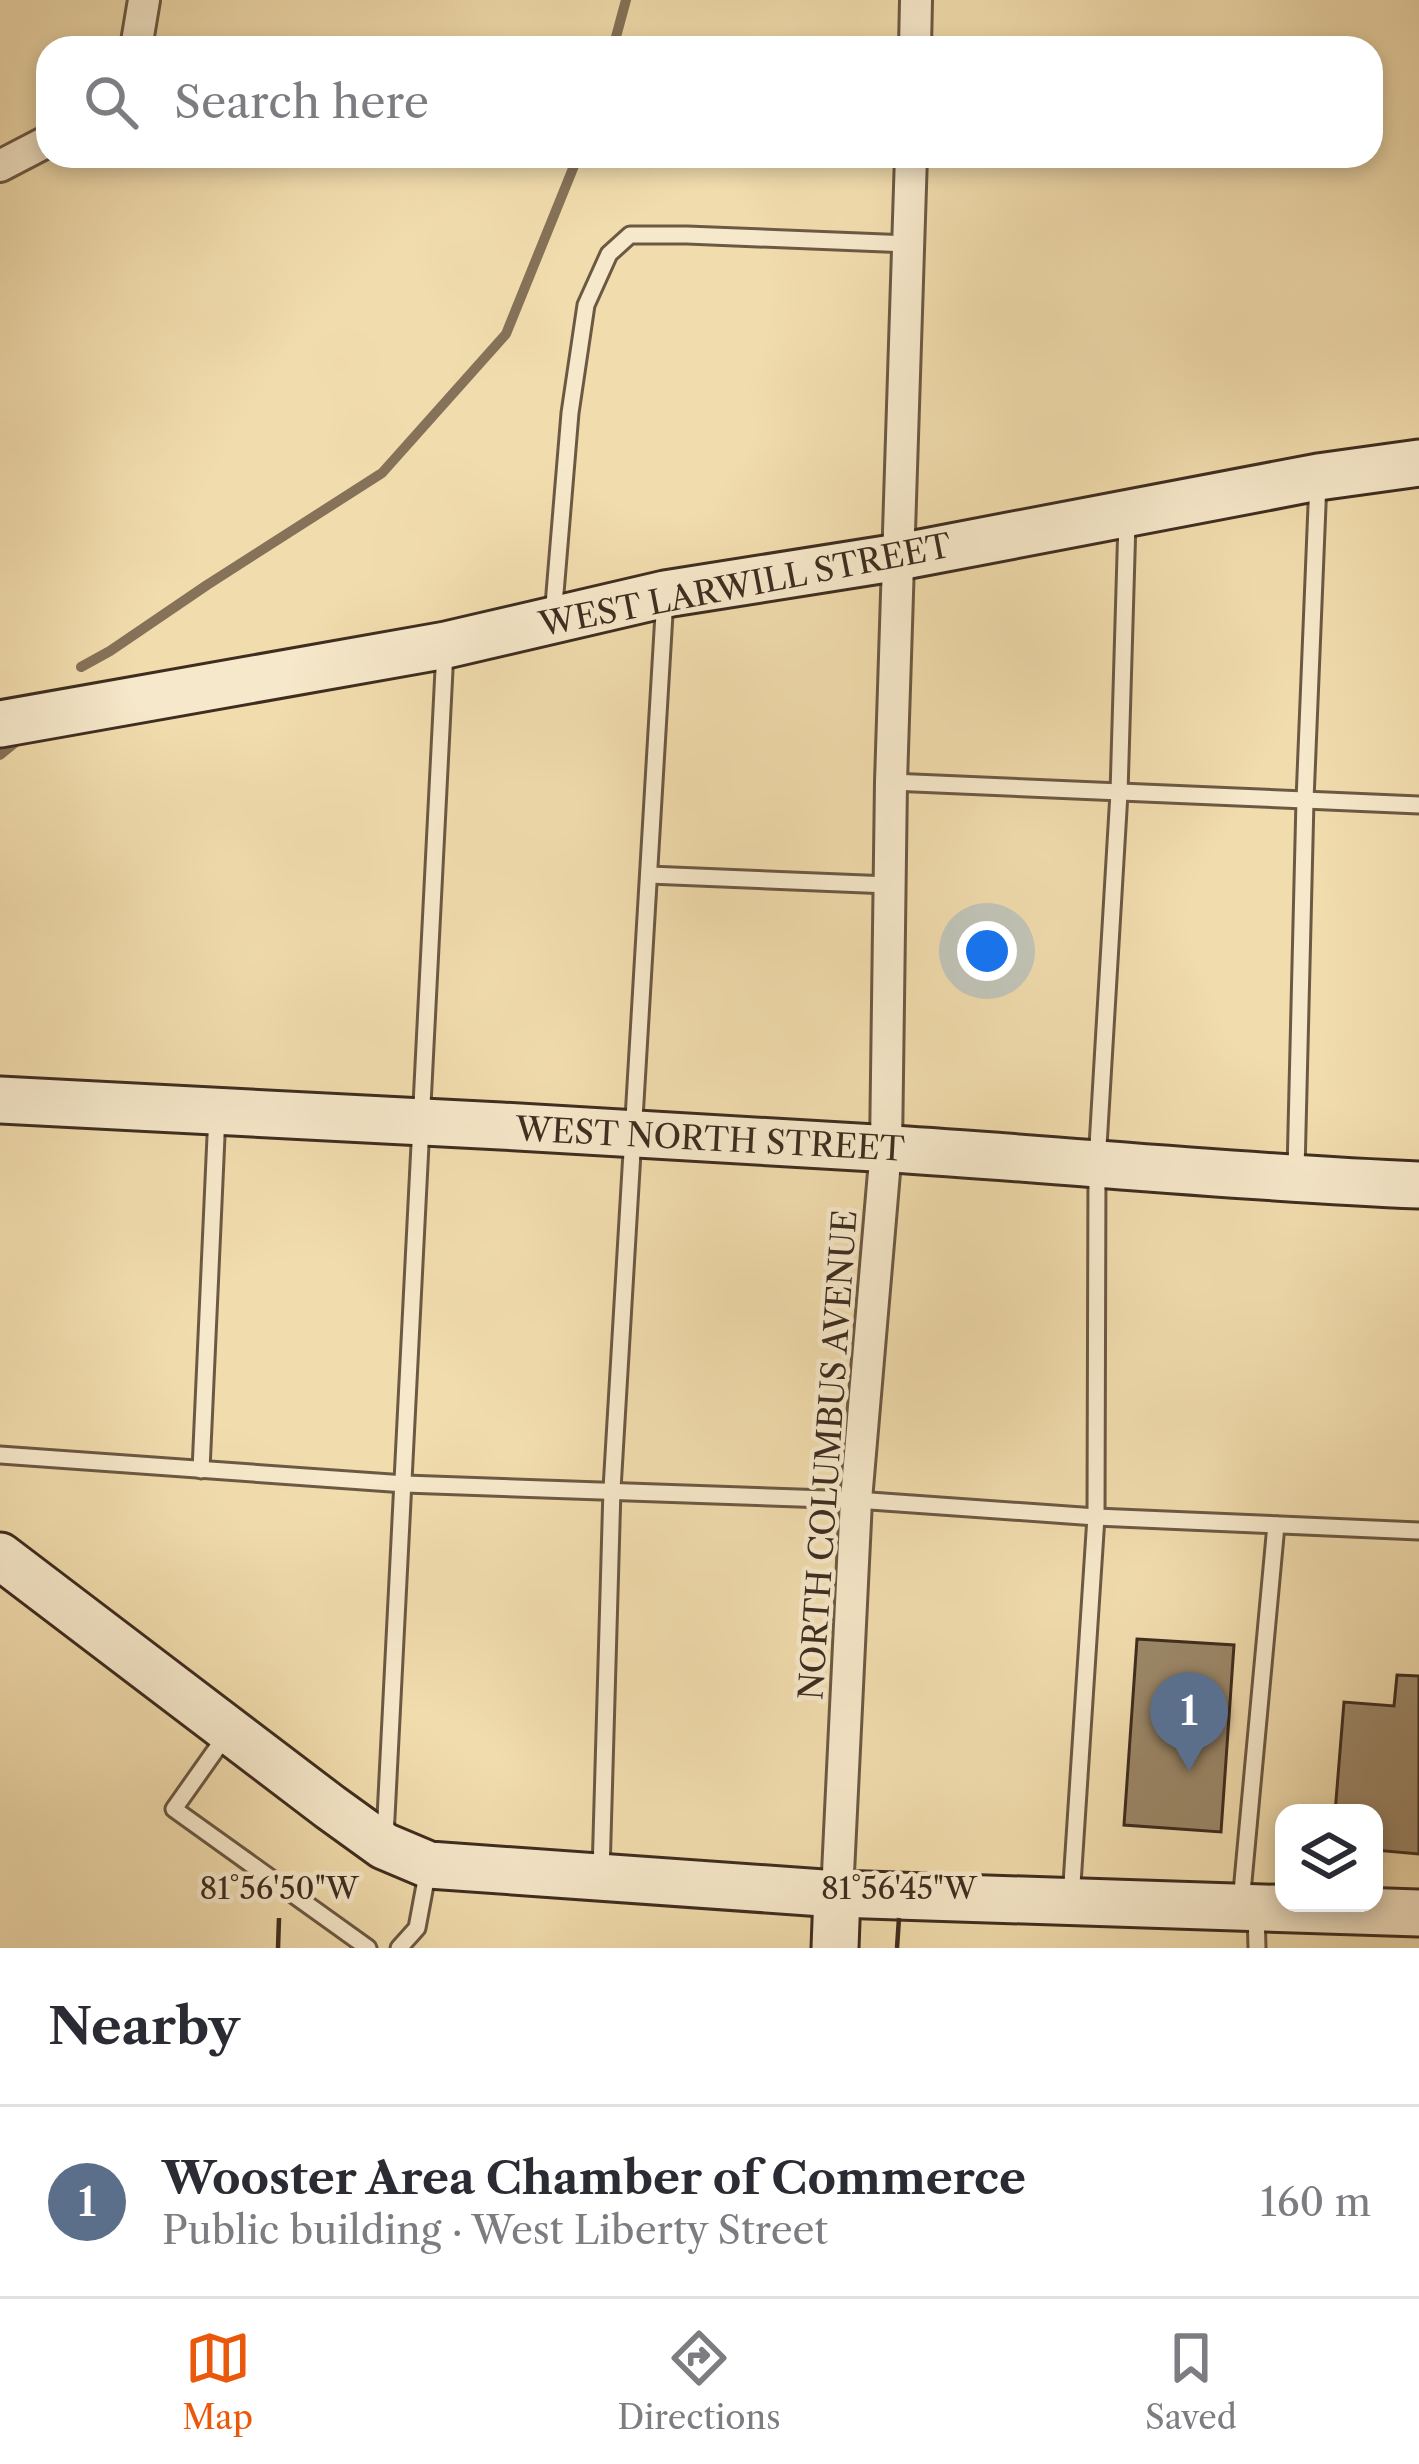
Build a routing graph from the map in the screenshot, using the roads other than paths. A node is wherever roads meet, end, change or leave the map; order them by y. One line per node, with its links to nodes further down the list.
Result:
1 (144, 0): 3 (street)
2 (916, 0): 4 (street)
3 (138, 36)
4 (914, 36)
5 (36, 147): 6 (street)
6 (0, 166)
7 (911, 168): 8 (street, NORTH COLUMBUS AVENUE)
8 (908, 244): 12 (street, NORTH COLUMBUS AVENUE); 14 (lane)
9 (1419, 463): 10 (street, WEST LARWILL STREET)
10 (1318, 477): 11 (street, WEST LARWILL STREET); 19 (lane)
11 (1127, 512): 12 (street, WEST LARWILL STREET); 18 (lane)
12 (899, 557): 13 (street, WEST LARWILL STREET); 17 (street, NORTH COLUMBUS AVENUE)
13 (665, 594): 14 (street, WEST LARWILL STREET); 21 (lane)
14 (553, 620): 15 (street, WEST LARWILL STREET)
15 (446, 645): 16 (street, WEST LARWILL STREET); 25 (lane)
16 (0, 724)
17 (891, 782): 18 (lane); 22 (street, NORTH COLUMBUS AVENUE)
18 (1118, 793): 19 (lane); 28 (lane)
19 (1305, 800): 20 (lane); 29 (lane)
20 (1419, 805)
21 (649, 875): 22 (lane); 26 (lane)
22 (889, 885): 27 (street, NORTH COLUMBUS AVENUE)
23 (0, 1100): 24 (street, WEST NORTH STREET)
24 (217, 1111): 25 (street, WEST NORTH STREET); 32 (lane)
25 (419, 1123): 26 (street, WEST NORTH STREET); 33 (lane)
26 (634, 1135): 27 (street, WEST NORTH STREET); 34 (lane)
27 (886, 1149): 28 (street, WEST NORTH STREET); 35 (street, NORTH COLUMBUS AVENUE)
28 (1097, 1162): 29 (street, WEST NORTH STREET); 36 (lane)
29 (1295, 1180): 30 (street, WEST NORTH STREET)
30 (1419, 1185)
31 (0, 1455): 32 (lane)
32 (202, 1470): 33 (lane)
33 (405, 1484): 34 (lane); 41 (lane)
34 (612, 1490): 35 (lane); 43 (lane)
35 (856, 1500): 36 (lane); 44 (street, NORTH COLUMBUS AVENUE)
36 (1096, 1517): 37 (lane); 45 (lane)
37 (1276, 1525): 38 (lane); 47 (lane)
38 (1419, 1532)
39 (0, 1556): 40 (street)
40 (229, 1732): 41 (street); 48 (lane)
41 (384, 1846): 42 (street)
42 (429, 1865): 43 (street); 49 (lane)
43 (601, 1876): 44 (street)
44 (837, 1894): 45 (street); 50 (street)
45 (1071, 1900): 47 (street)
46 (1419, 1913): 47 (street)
47 (1251, 1920)
48 (368, 1948)
49 (399, 1948)
50 (835, 1948)

